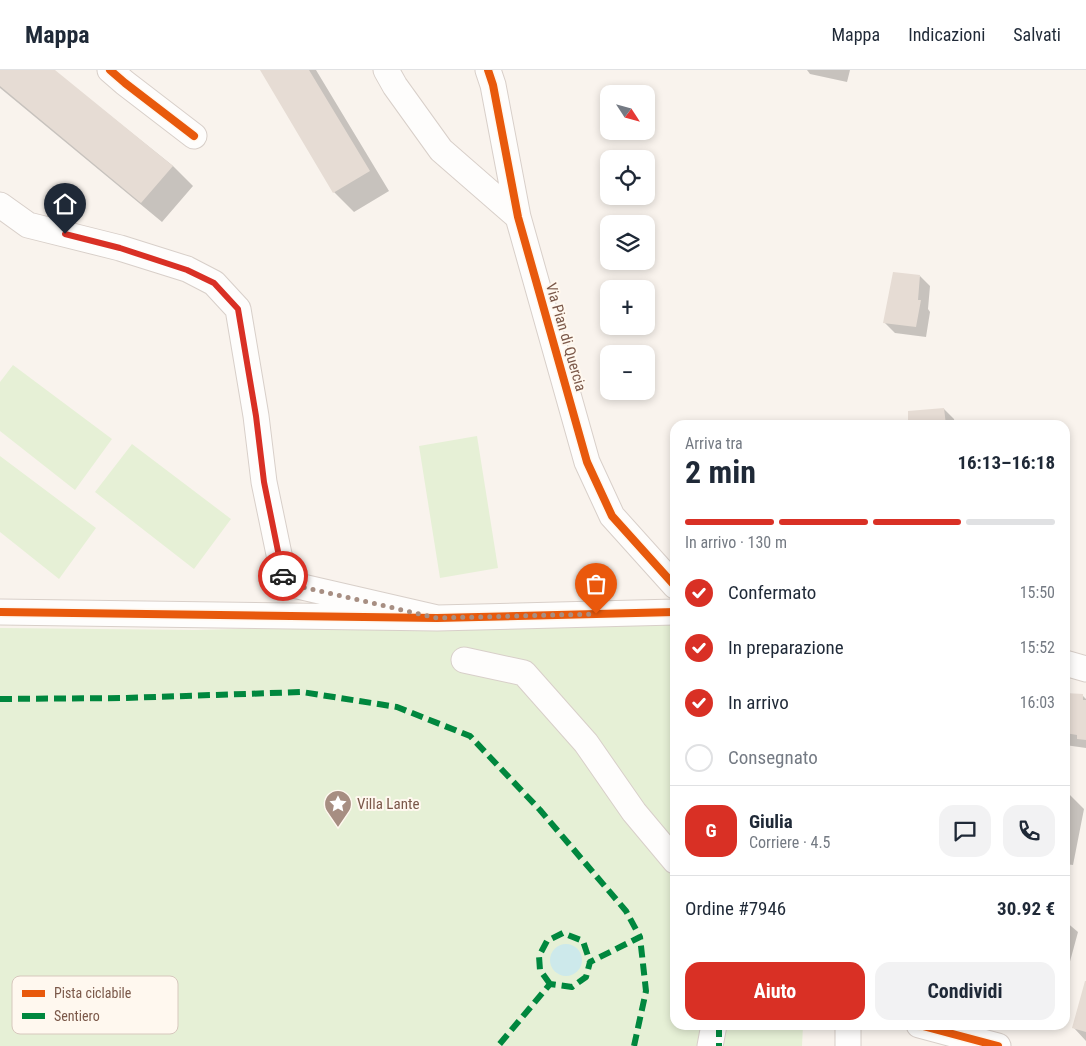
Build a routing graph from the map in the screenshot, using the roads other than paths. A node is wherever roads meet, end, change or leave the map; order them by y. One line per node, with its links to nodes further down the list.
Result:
1 (110, 70): 4 (street)
2 (386, 70): 6 (street)
3 (488, 70): 6 (street, Via Pian di Quercia)
4 (194, 136)
5 (0, 205): 10 (street)
6 (518, 217): 7 (street, Via Pian di Quercia)
7 (670, 580)
8 (0, 612): 10 (street)
9 (670, 612): 10 (street)
10 (437, 618)
11 (464, 660): 14 (street)
12 (1070, 664): 13 (street)
13 (1086, 669)
14 (670, 854)
15 (713, 1030): 18 (street)
16 (848, 1030): 19 (street)
17 (939, 1030): 20 (street)
18 (710, 1046)
19 (848, 1046)
20 (998, 1046)

